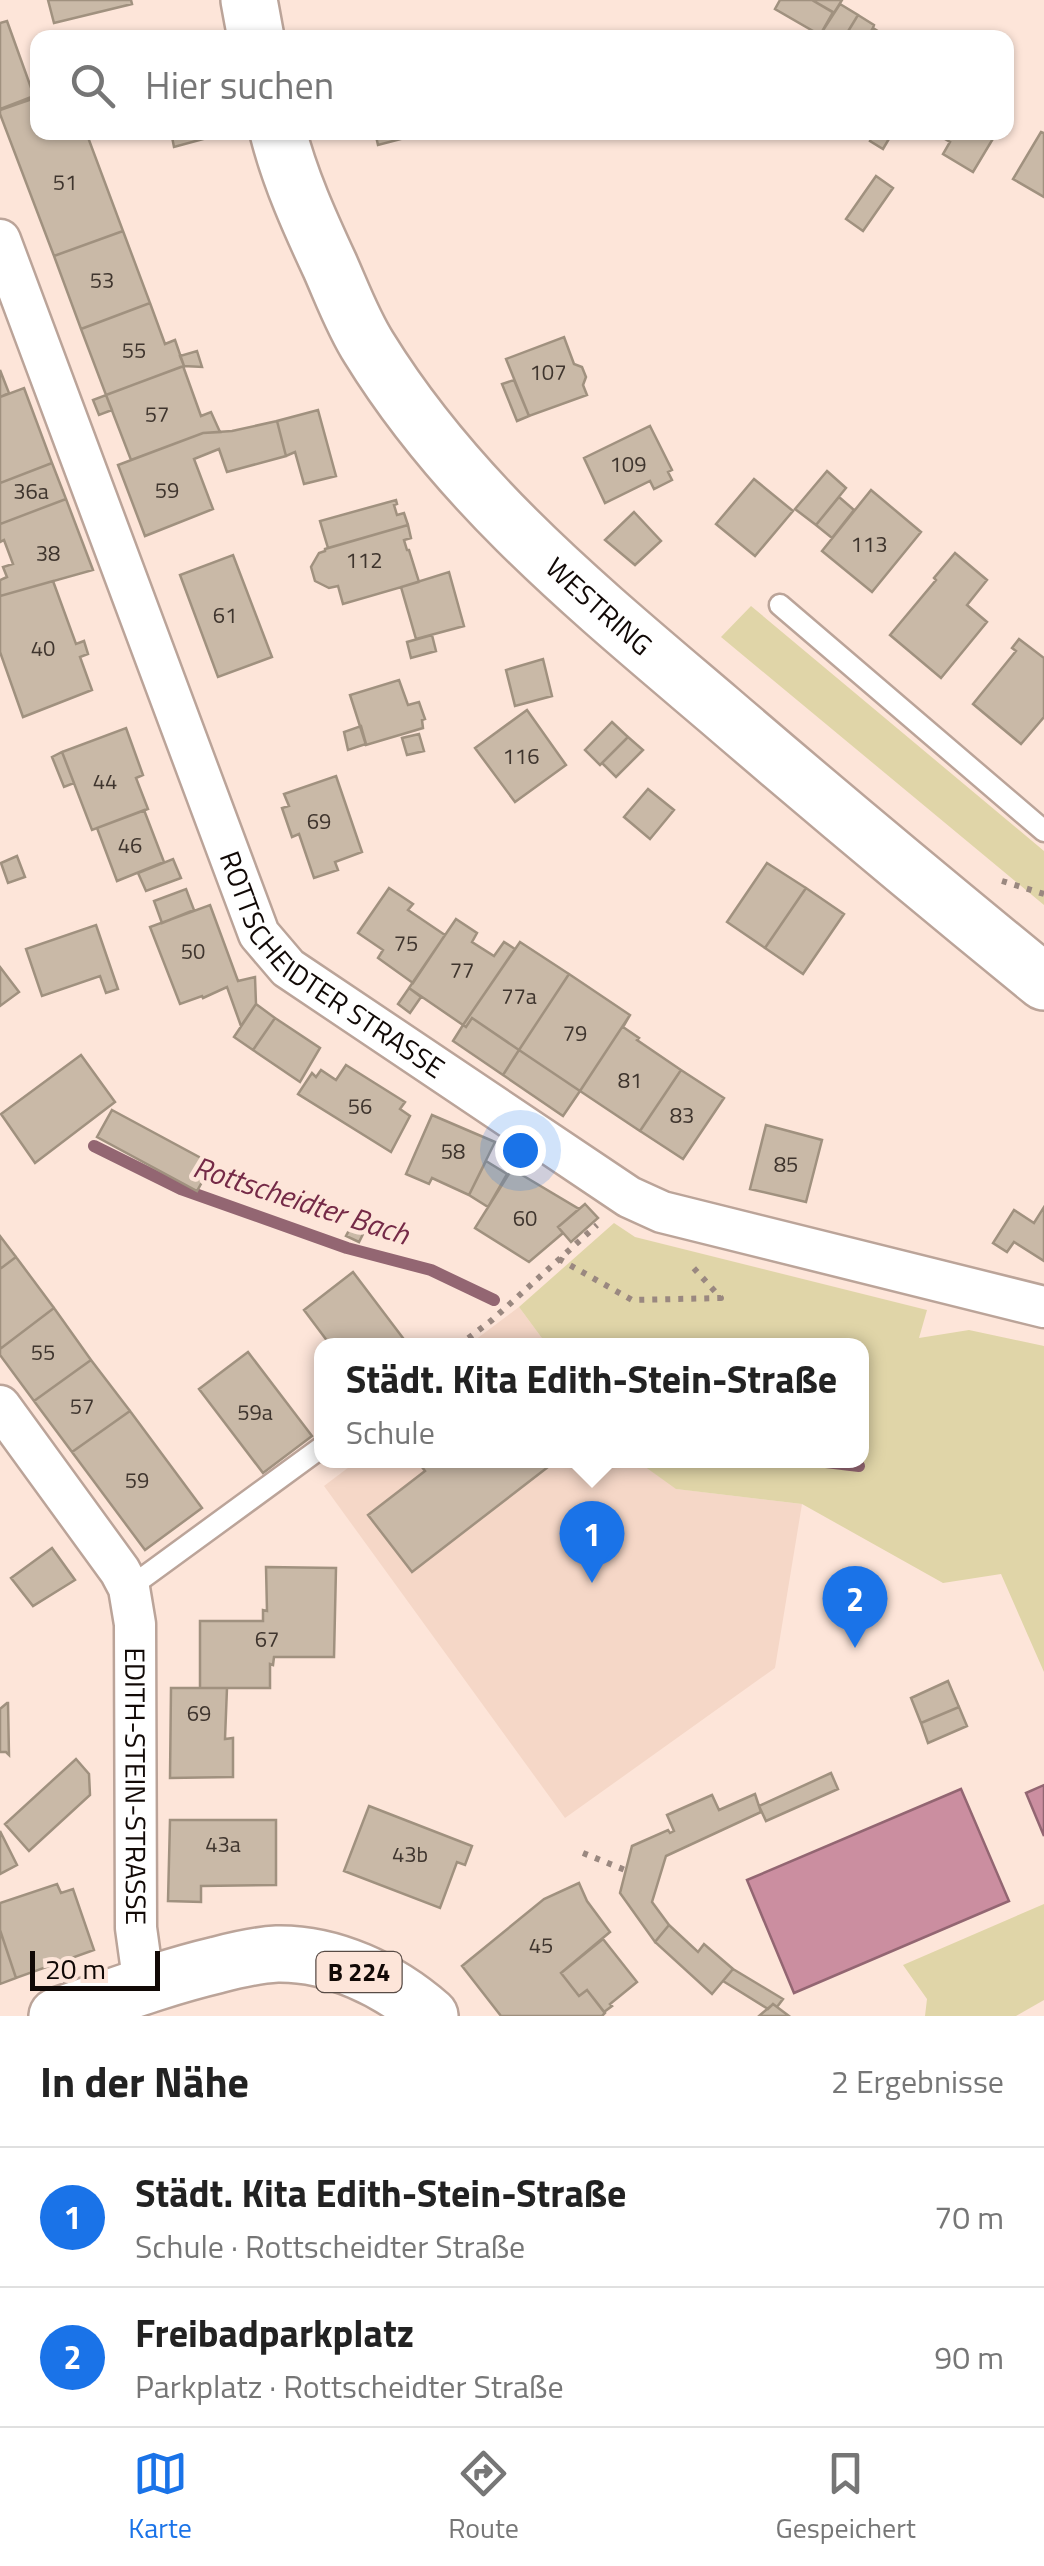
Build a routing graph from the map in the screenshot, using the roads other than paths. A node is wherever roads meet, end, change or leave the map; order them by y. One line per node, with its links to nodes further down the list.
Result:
1 (249, 0): 2 (main road)
2 (255, 30)
3 (281, 140): 7 (main road, WESTRING)
4 (0, 240): 8 (street, ROTTSCHEIDTER STRASSE)
5 (780, 605): 6 (lane)
6 (1044, 830)
7 (1044, 982)
8 (1044, 1307)
9 (0, 1406): 11 (street, EDITH-STEIN-STRASSE)
10 (314, 1453): 11 (lane)
11 (129, 1588): 12 (street, EDITH-STEIN-STRASSE)
12 (144, 1986): 13 (main road, B 224); 14 (main road, B 224)
13 (57, 2016)
14 (430, 2016)

